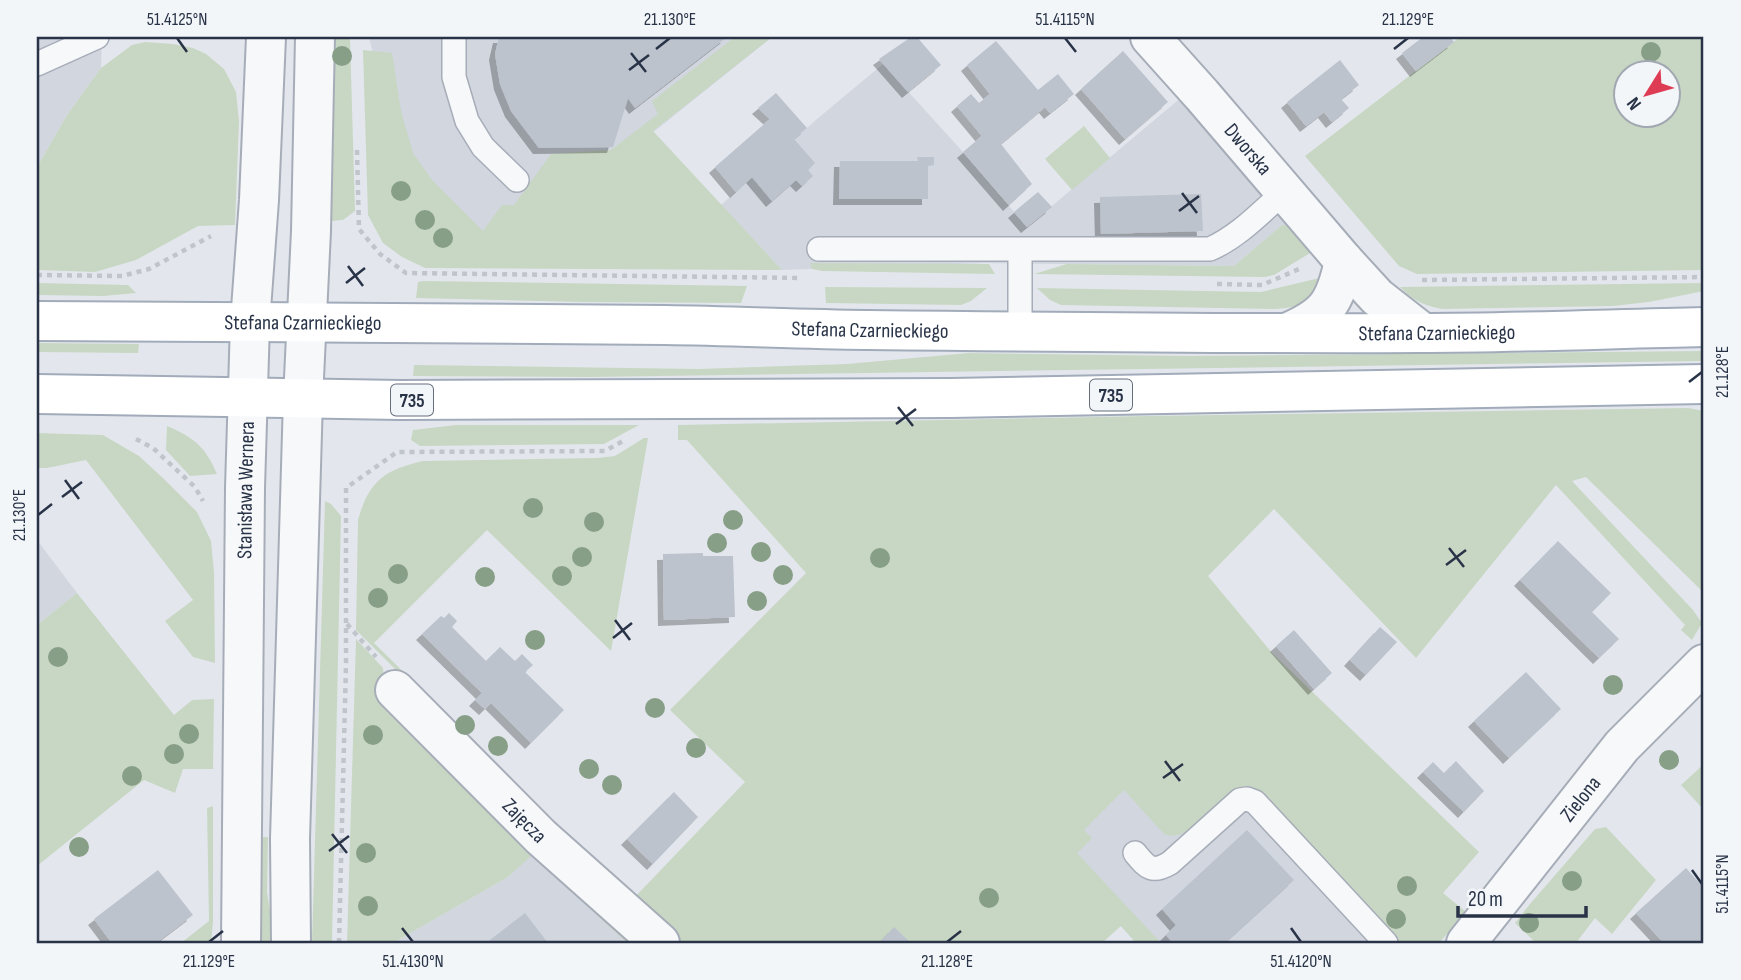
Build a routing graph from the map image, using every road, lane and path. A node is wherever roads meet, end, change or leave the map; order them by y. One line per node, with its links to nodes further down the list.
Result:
1 (97, 37): 6 (lane)
2 (266, 37): 21 (street, Stanisława Wernera)
3 (315, 37): 20 (street)
4 (454, 37): 8 (lane)
5 (1150, 37): 9 (street, Dworska)
6 (37, 64)
7 (357, 147): 16 (path)
8 (517, 180)
9 (1284, 192): 12 (lane); 13 (street, Dworska)
10 (211, 236): 14 (path)
11 (819, 249): 12 (lane)
12 (1020, 249): 23 (lane)
13 (1341, 257): 18 (path); 24 (street); 25 (street, Dworska)
14 (37, 275)
15 (1704, 277): 17 (path)
16 (804, 278)
17 (1420, 280)
18 (1208, 284)
19 (37, 321): 21 (main road, Stefana Czarnieckiego)
20 (306, 321): 21 (main road, Stefana Czarnieckiego); 23 (main road, Stefana Czarnieckiego); 29 (street)
21 (250, 323): 28 (street, Stanisława Wernera)
22 (1704, 327): 25 (main road, Stefana Czarnieckiego)
23 (1020, 331): 24 (main road, Stefana Czarnieckiego)
24 (1286, 333): 25 (main road, Stefana Czarnieckiego)
25 (1423, 333)
26 (1703, 385): 29 (main road, 735)
27 (37, 394): 28 (main road, 735)
28 (248, 398): 29 (main road, 735); 36 (street, Stanisława Wernera)
29 (303, 399): 37 (street)
30 (629, 438): 38 (path)
31 (153, 448): 32 (path)
32 (195, 486)
33 (1704, 664): 41 (street, Zielona)
34 (396, 690): 39 (street, Zajęcza)
35 (1135, 853): 40 (lane)
36 (241, 943)
37 (291, 943)
38 (339, 943)
39 (660, 943)
40 (1386, 943)
41 (1466, 943)

